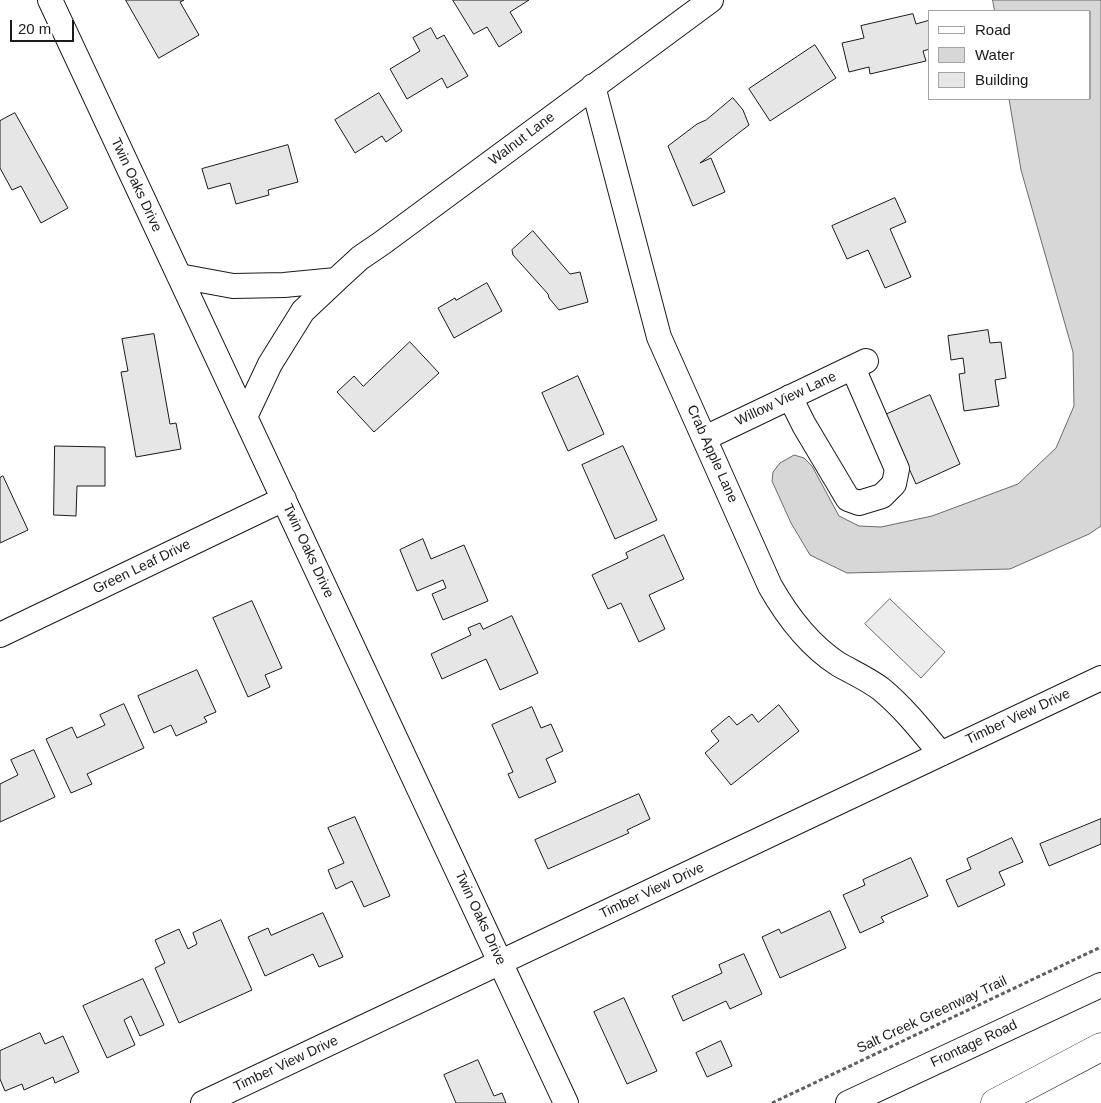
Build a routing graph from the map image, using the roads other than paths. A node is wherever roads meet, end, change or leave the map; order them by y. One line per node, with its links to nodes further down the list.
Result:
1 (50, 0): 4 (street, Twin Oaks Drive)
2 (711, 0): 3 (street, Walnut Lane)
3 (593, 86): 5 (street, Walnut Lane); 8 (street, Crab Apple Lane)
4 (179, 276): 5 (street); 7 (street, Twin Oaks Drive)
5 (336, 280): 7 (street, Walnut Lane)
6 (790, 397): 6 (street, Willow View Lane); 8 (street, Willow View Lane)
7 (245, 417): 9 (street, Twin Oaks Drive)
8 (705, 438): 12 (street, Crab Apple Lane)
9 (284, 499): 10 (street, Green Leaf Drive); 13 (street, Twin Oaks Drive)
10 (0, 635)
11 (1101, 678): 12 (street, Timber View Drive)
12 (942, 754): 13 (street, Timber View Drive)
13 (500, 962): 17 (street, Timber View Drive); 18 (street, Twin Oaks Drive)
14 (1101, 985): 19 (street, Frontage Road)
15 (1101, 1047): 20 (highway)
16 (1101, 1068): 21 (highway)
17 (202, 1103)
18 (566, 1103)
19 (848, 1103)
20 (995, 1103)
21 (1027, 1103)

